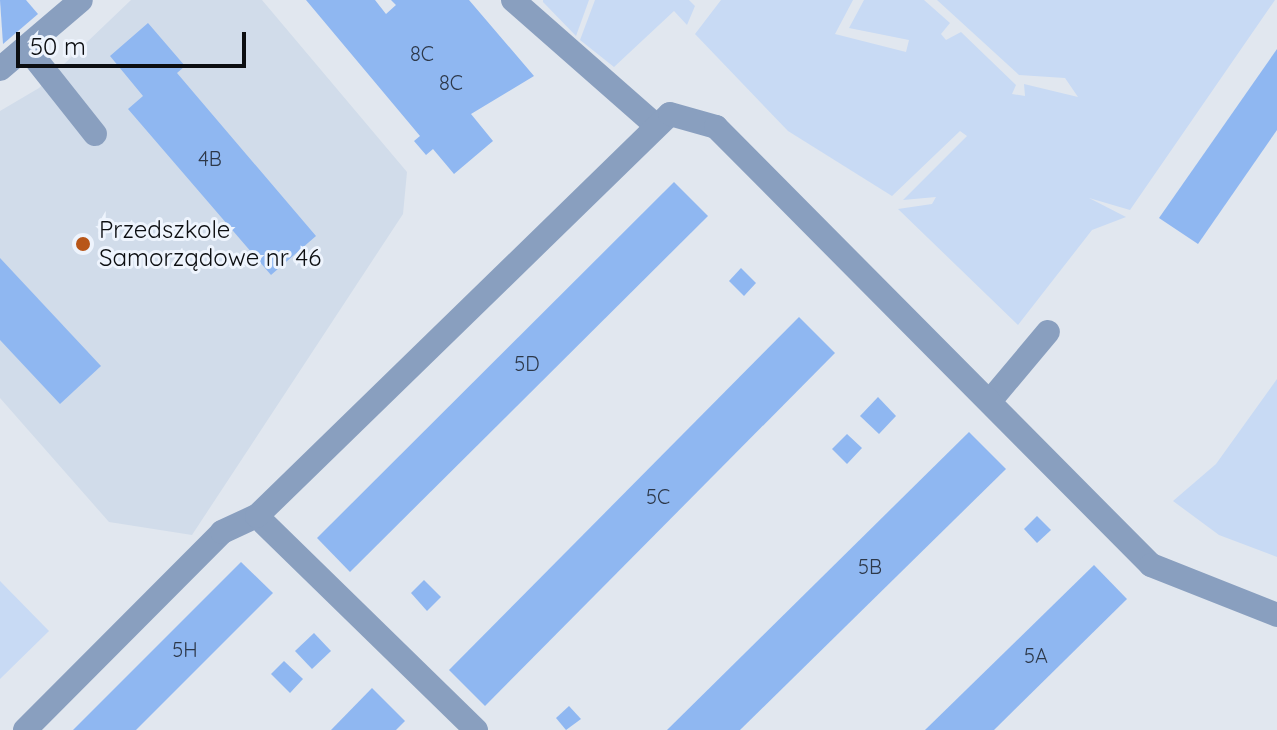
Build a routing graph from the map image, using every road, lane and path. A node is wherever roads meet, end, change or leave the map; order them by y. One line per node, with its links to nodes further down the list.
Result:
1 (81, 0): 3 (lane)
2 (513, 0): 5 (lane)
3 (26, 47): 4 (lane); 6 (lane)
4 (0, 69)
5 (653, 123): 8 (lane); 9 (lane)
6 (95, 134)
7 (1048, 332): 8 (lane)
8 (990, 401): 10 (lane)
9 (257, 516): 11 (lane); 12 (lane)
10 (1277, 615)
11 (25, 730)
12 (476, 730)

